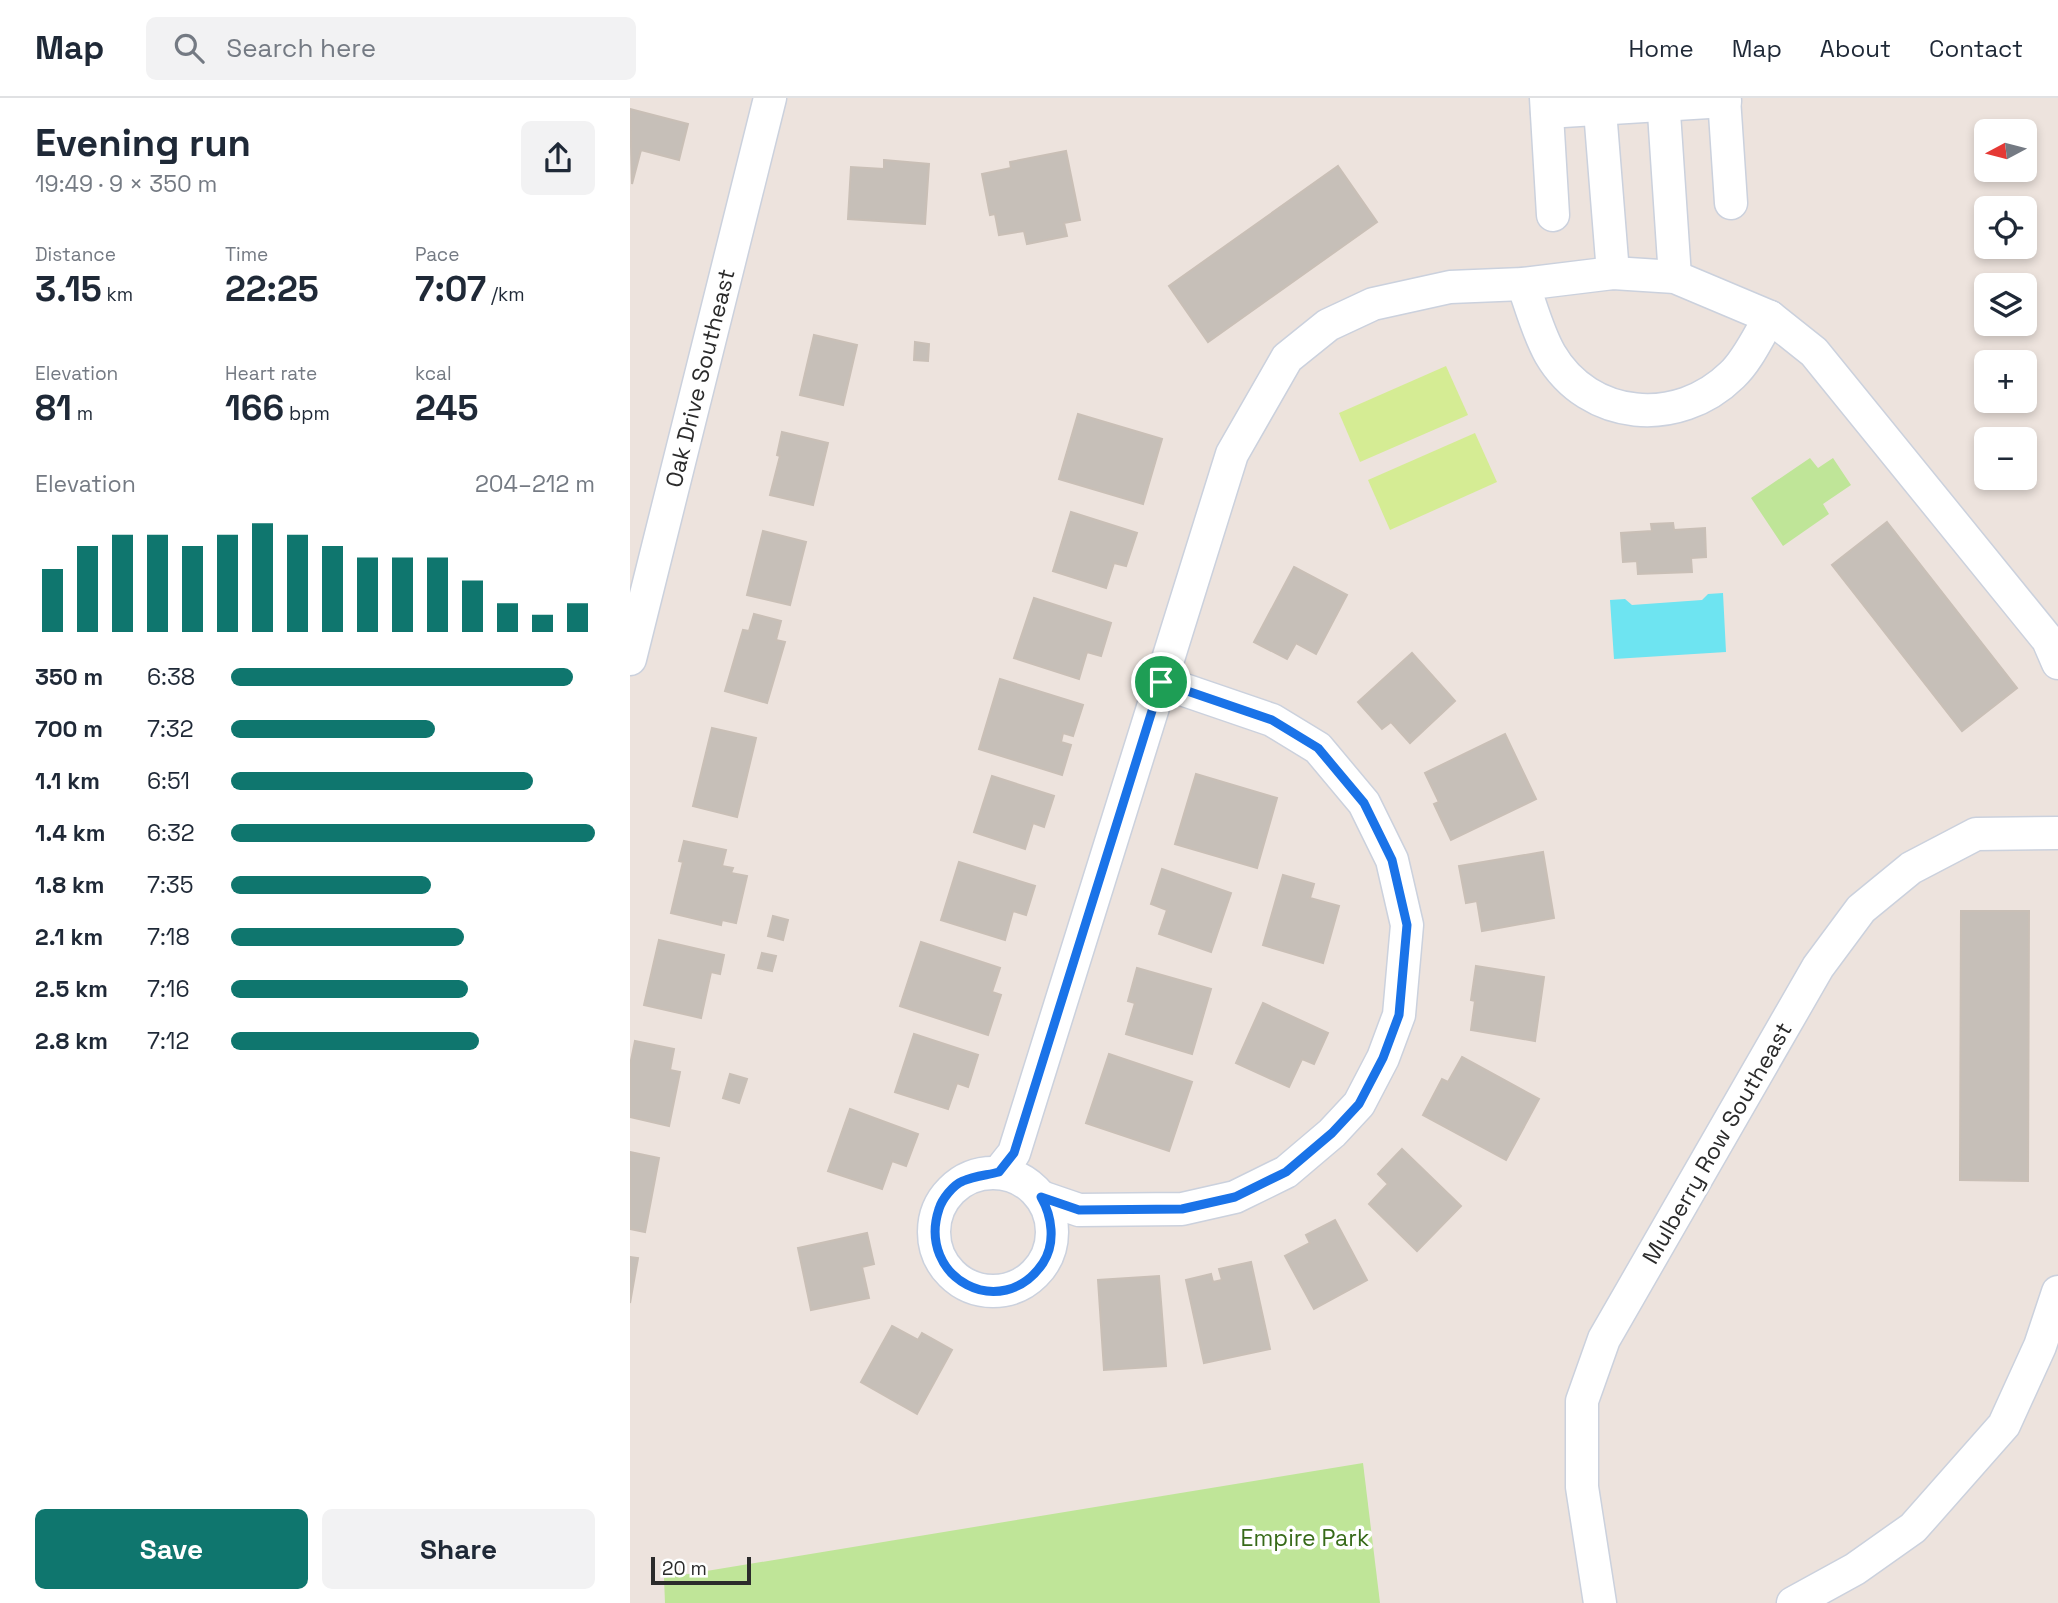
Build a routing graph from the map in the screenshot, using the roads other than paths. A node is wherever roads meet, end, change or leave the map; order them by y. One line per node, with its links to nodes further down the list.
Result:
1 (769, 98): 12 (street, Oak Drive Southeast)
2 (1724, 99): 3 (street); 6 (street)
3 (1663, 102): 4 (street); 9 (street)
4 (1599, 103): 5 (street); 8 (street)
5 (1546, 105): 7 (street)
6 (1731, 202)
7 (1553, 215)
8 (1614, 273): 9 (street); 10 (street)
9 (1675, 277): 11 (street)
10 (1523, 284): 11 (street); 14 (street)
11 (1770, 317): 13 (street)
12 (630, 659)
13 (2058, 663)
14 (1161, 682): 16 (street); 17 (street)
15 (2058, 833): 19 (street, Mulberry Row Southeast)
16 (999, 1172): 17 (street); 17 (street)
17 (1041, 1197)
18 (2058, 1292): 20 (street)
19 (1600, 1603)
20 (1793, 1603)

